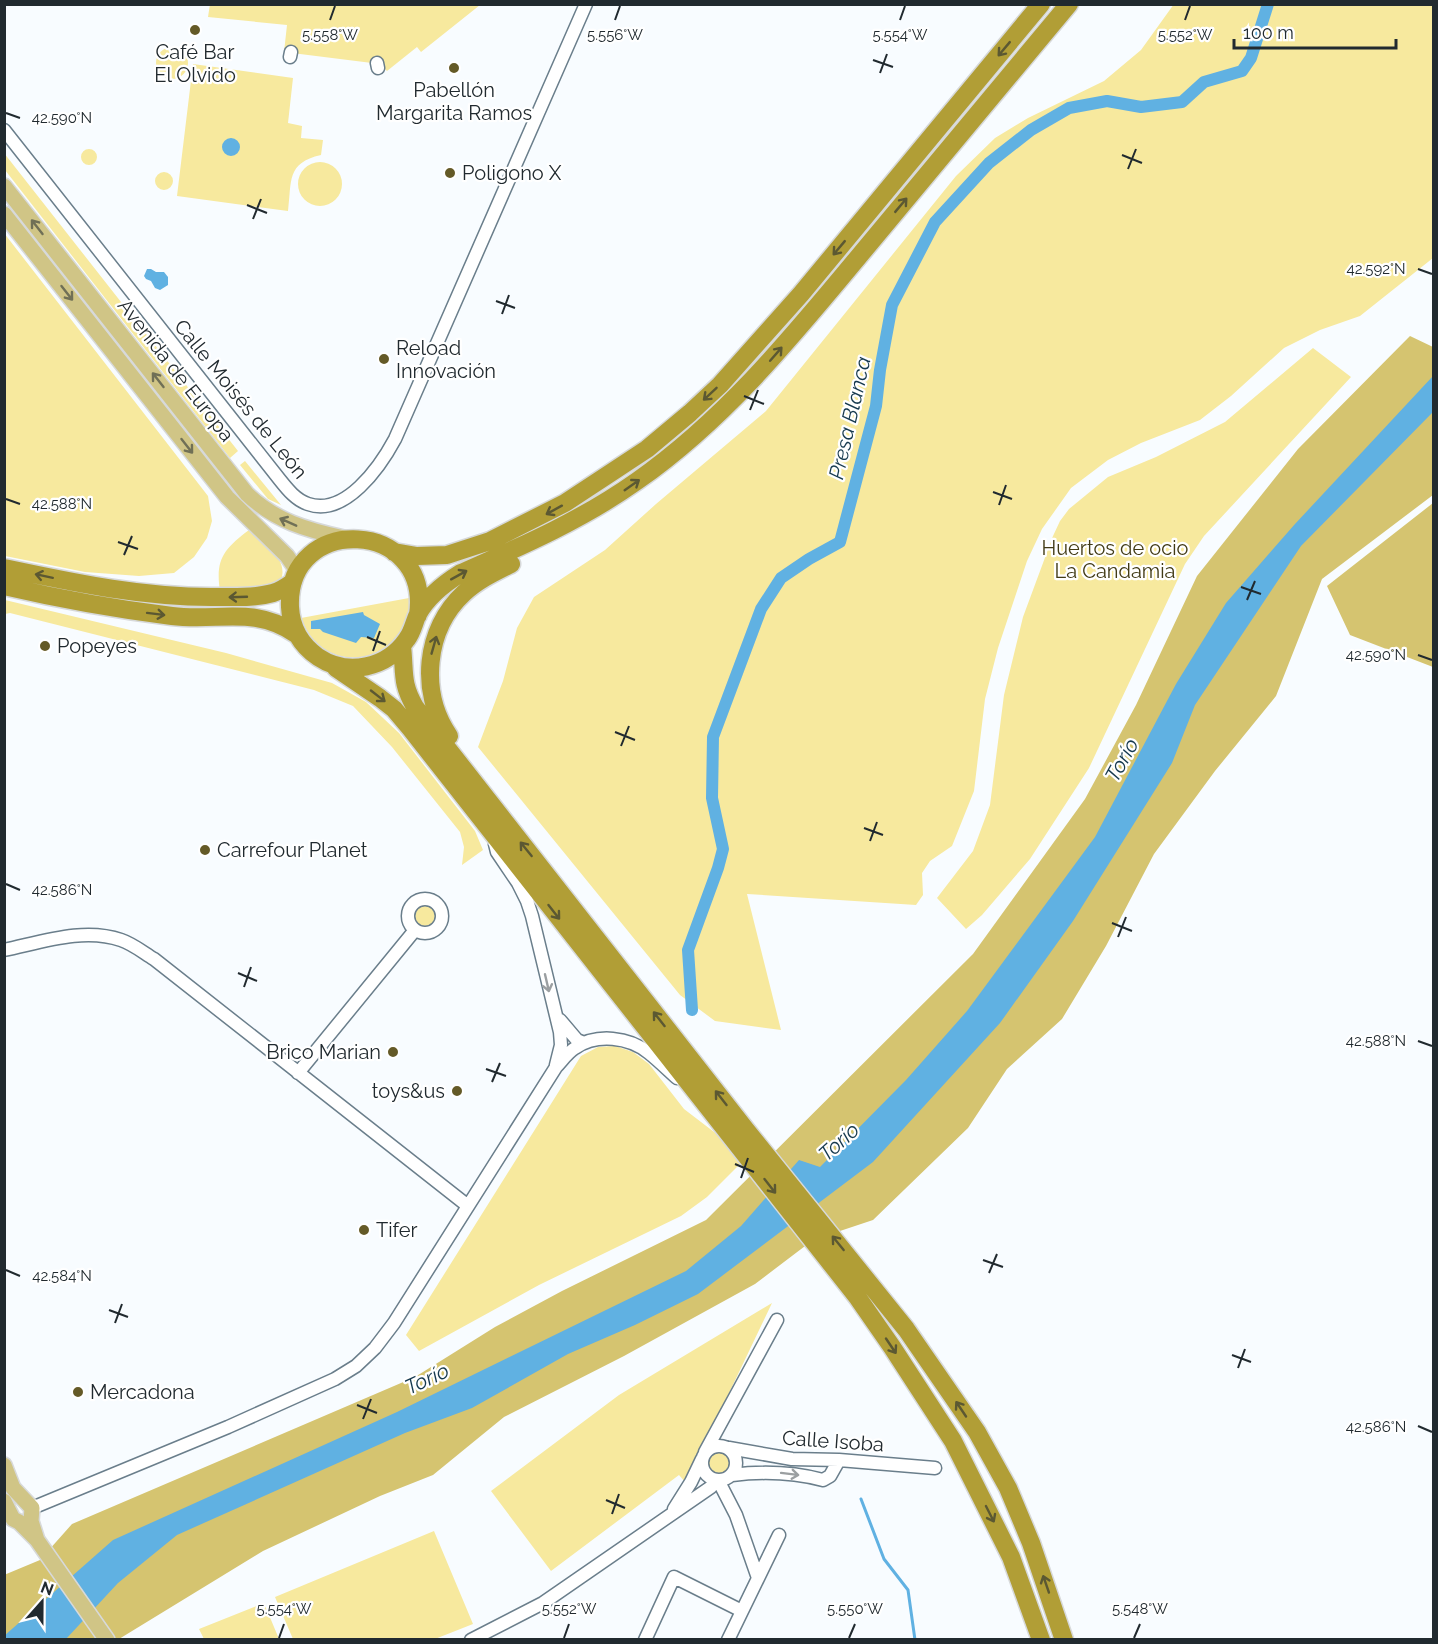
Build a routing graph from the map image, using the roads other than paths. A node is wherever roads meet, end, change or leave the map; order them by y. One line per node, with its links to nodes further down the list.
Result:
1 (586, 4): 4 (street, Calle Moisés de León)
2 (1041, 4): 9 (highway, one-way to 9)
3 (1069, 4): 7 (highway, one-way to 3)
4 (4, 130)
5 (4, 186): 8 (main road, Avenida de Europa, one-way to 5)
6 (4, 214): 11 (main road, Avenida de Europa, one-way to 11)
7 (605, 503): 13 (highway, one-way to 7); 17 (highway, one-way to 7)
8 (344, 538): 9 (highway); 11 (highway)
9 (394, 552): 13 (highway)
10 (4, 568): 11 (highway, one-way to 10)
11 (295, 577): 14 (highway)
12 (4, 586): 14 (highway, one-way to 14)
13 (418, 615): 15 (highway)
14 (296, 634): 16 (highway)
15 (402, 646): 16 (highway); 17 (highway)
16 (330, 663): 18 (highway, one-way to 18)
17 (469, 778): 26 (highway, one-way to 17)
18 (491, 831): 21 (street, one-way to 21); 25 (highway, one-way to 25)
19 (415, 930): 24 (street)
20 (4, 950): 24 (street)
21 (557, 1017): 22 (street); 23 (street)
22 (584, 1043): 23 (street); 25 (street)
23 (556, 1067): 27 (street)
24 (298, 1073): 27 (street)
25 (698, 1097): 26 (highway)
26 (740, 1135): 46 (highway, one-way to 46); 47 (highway, one-way to 26)
27 (468, 1206): 37 (street)
28 (777, 1320): 29 (street)
29 (721, 1422): 30 (street); 31 (street)
30 (726, 1447): 31 (street); 32 (street, Calle Isoba); 35 (street)
31 (704, 1455): 36 (street); 38 (street)
32 (840, 1460): 34 (street, Calle Isoba); 35 (street, one-way to 32)
33 (4, 1465): 37 (main road)
34 (935, 1468)
35 (732, 1475): 36 (street)
36 (717, 1480): 38 (street); 40 (street)
37 (20, 1509): 43 (main road)
38 (672, 1513): 42 (street)
39 (779, 1535): 40 (street)
40 (758, 1578): 41 (street)
41 (742, 1611): 44 (street); 45 (street)
42 (474, 1639)
43 (107, 1640)
44 (645, 1640)
45 (728, 1640)
46 (1041, 1640)
47 (1064, 1640)

